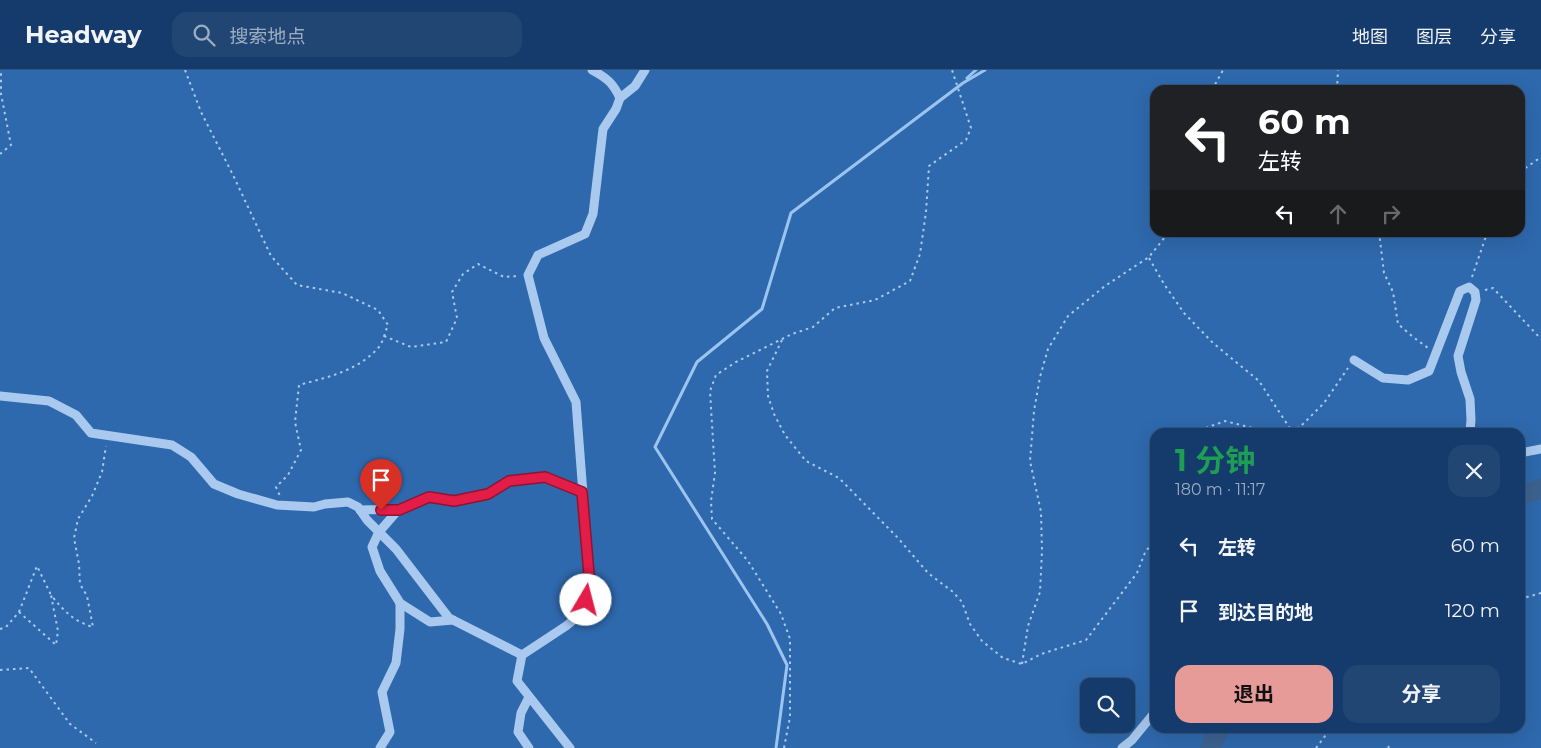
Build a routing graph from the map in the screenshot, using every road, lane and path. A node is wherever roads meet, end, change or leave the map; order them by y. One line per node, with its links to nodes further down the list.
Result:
1 (1, 70): 10 (path)
2 (185, 70): 21 (path)
3 (592, 70): 11 (street)
4 (645, 70): 11 (street)
5 (952, 70): 23 (path)
6 (1224, 70): 8 (path)
7 (1338, 70): 9 (path)
8 (1215, 85)
9 (1337, 85)
10 (0, 93): 12 (path)
11 (620, 98): 19 (street)
12 (0, 154)
13 (1541, 157): 14 (path)
14 (1525, 168)
15 (1165, 237): 18 (path)
16 (1380, 237): 24 (path)
17 (1486, 237): 20 (path)
18 (1149, 258): 29 (path); 49 (path)
19 (528, 276): 21 (path); 35 (street)
20 (1472, 289): 22 (path); 24 (street); 31 (street)
21 (384, 336): 36 (path)
22 (1541, 338)
23 (783, 339): 49 (path); 58 (path)
24 (1436, 353): 25 (street)
25 (1354, 360): 30 (path)
26 (0, 396): 32 (street)
27 (1205, 428): 28 (path)
28 (1253, 428)
29 (1290, 428)
30 (1297, 428)
31 (1470, 428)
32 (107, 436): 36 (street); 42 (path)
33 (1541, 449): 34 (street)
34 (1525, 452)
35 (582, 492): 38 (street); 48 (street)
36 (285, 505): 37 (street)
37 (360, 510): 38 (street); 39 (street)
38 (399, 510): 39 (street)
39 (379, 532): 44 (street); 46 (street)
40 (1150, 547): 49 (path)
41 (1541, 594): 43 (path)
42 (51, 595): 45 (path); 45 (path)
43 (1525, 598)
44 (400, 603): 46 (street); 55 (street)
45 (19, 612): 47 (path)
46 (453, 620): 48 (street)
47 (0, 629)
48 (522, 655): 51 (street)
49 (1022, 664)
50 (0, 670): 54 (path)
51 (529, 697): 56 (street); 57 (street)
52 (1150, 718): 59 (street)
53 (1327, 733): 60 (path)
54 (96, 743)
55 (380, 748)
56 (529, 748)
57 (570, 748)
58 (784, 748)
59 (1122, 748)
60 (1316, 748)

